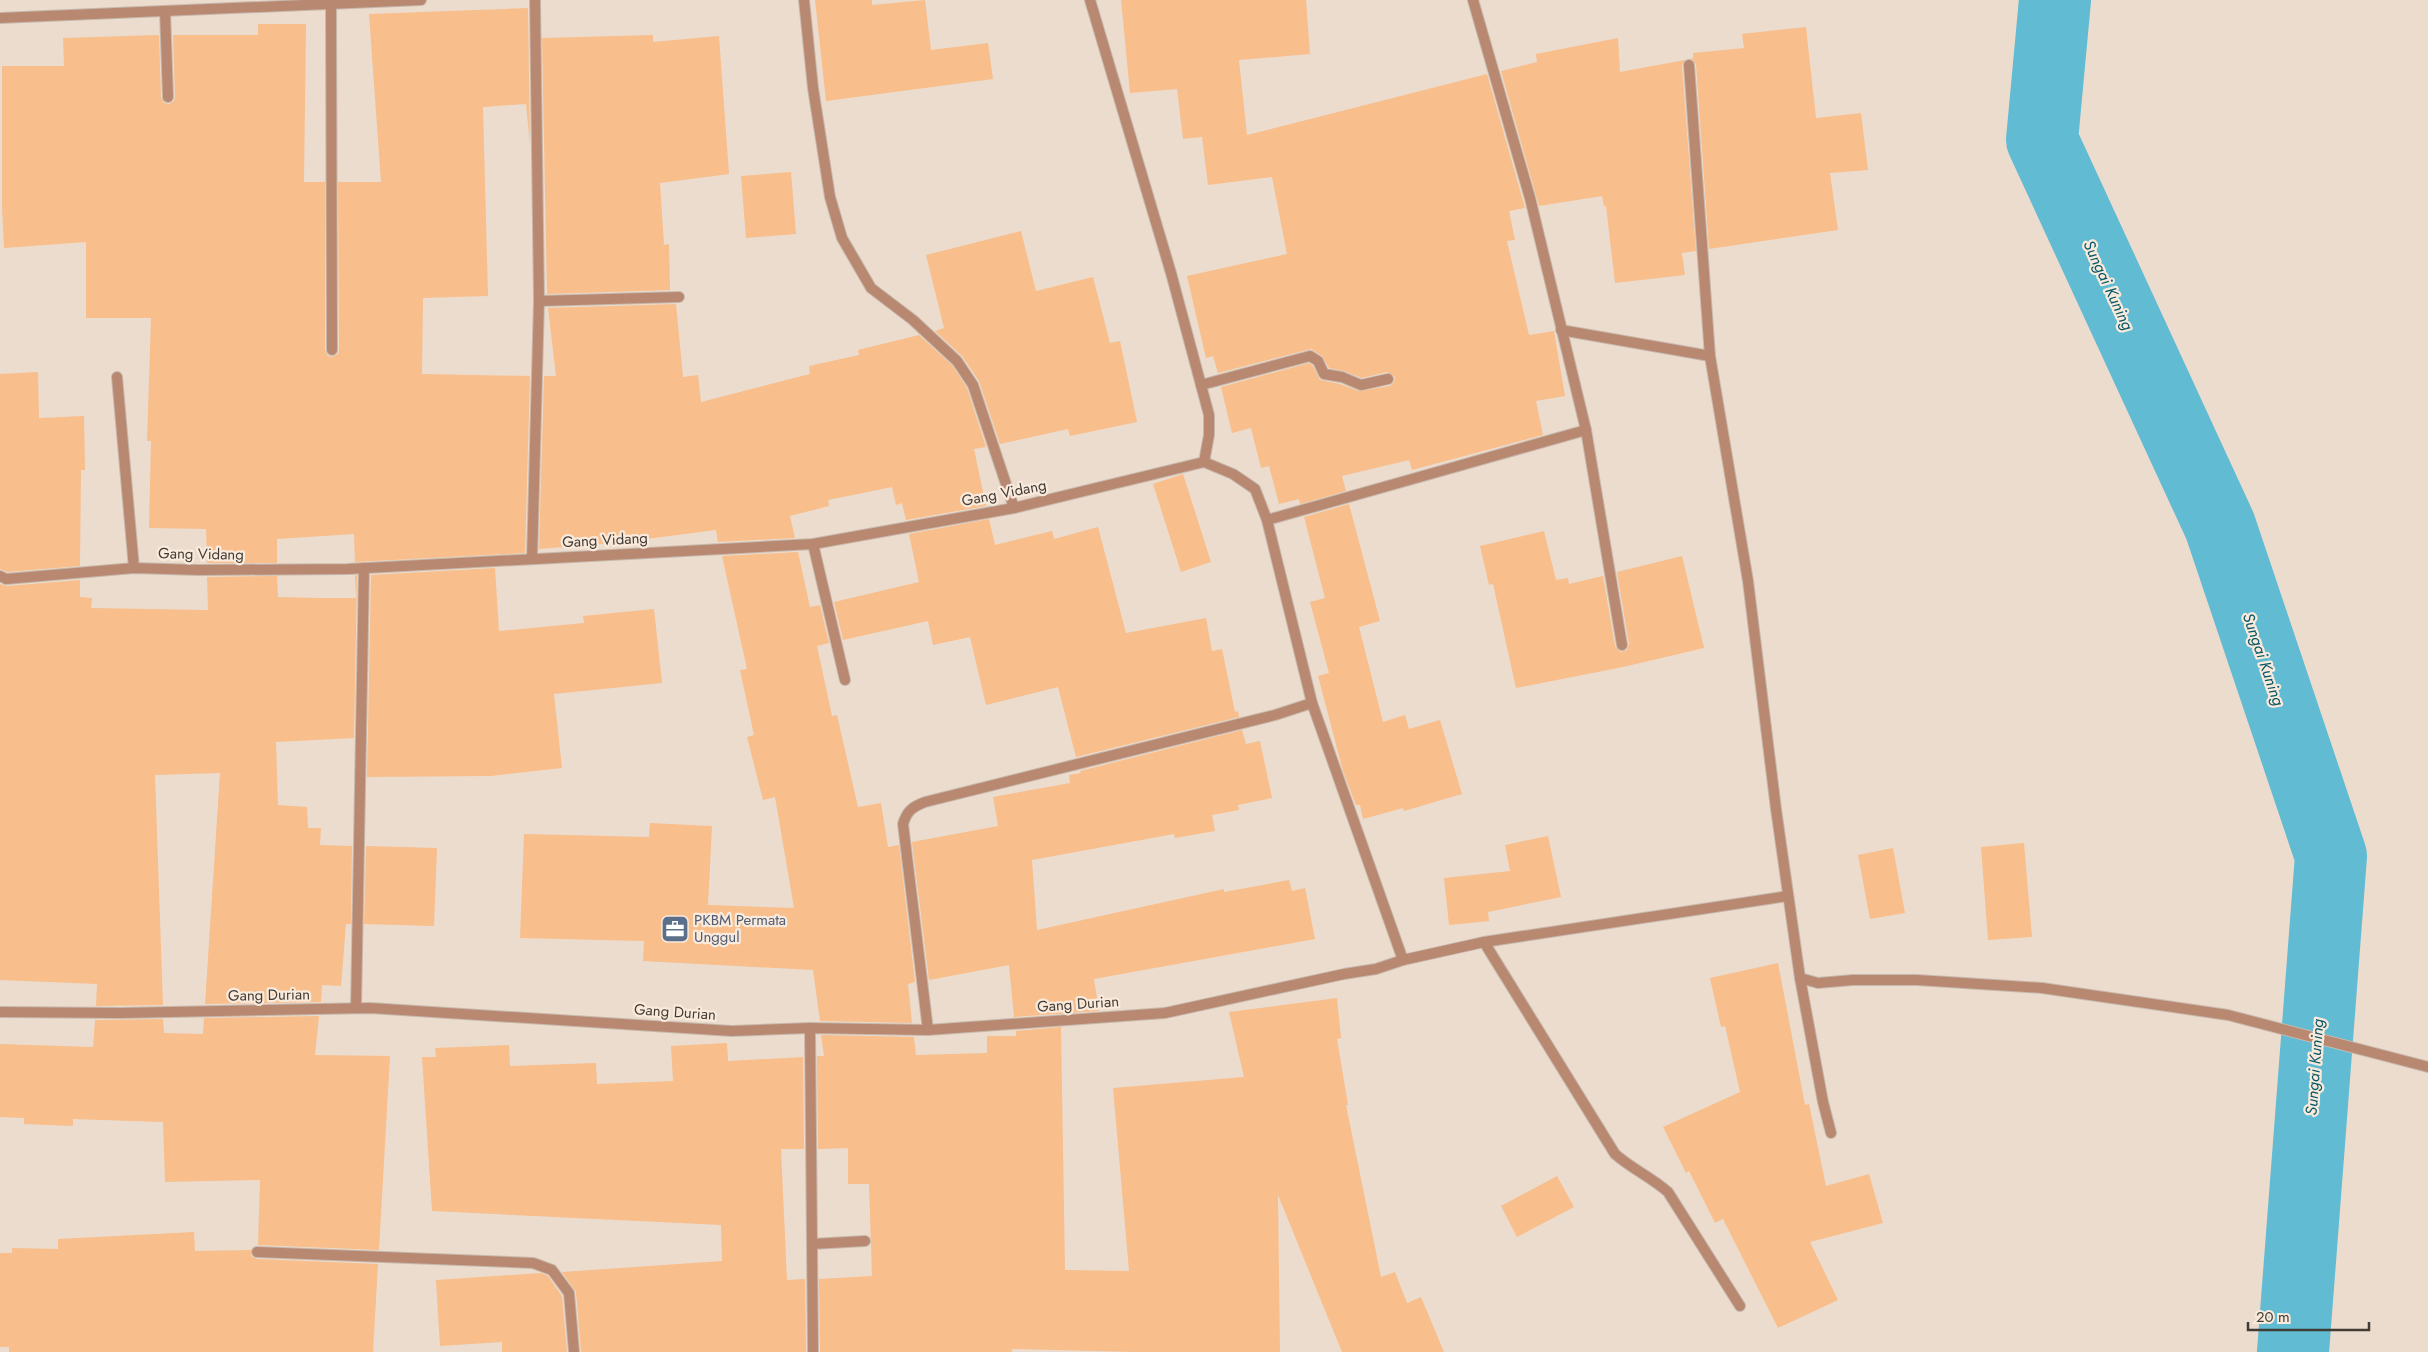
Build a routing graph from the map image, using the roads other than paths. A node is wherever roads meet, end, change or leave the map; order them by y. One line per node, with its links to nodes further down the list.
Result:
1 (421, 0): 7 (street)
2 (535, 0): 13 (street)
3 (804, 0): 22 (street)
4 (1090, 0): 19 (street)
5 (1473, 0): 14 (street)
6 (182, 4): 7 (street); 8 (street)
7 (331, 4): 15 (street)
8 (165, 11): 9 (street); 11 (street)
9 (0, 18)
10 (1689, 65): 16 (street)
11 (168, 97)
12 (679, 297): 13 (street)
13 (539, 301): 25 (street)
14 (1561, 330): 16 (street); 20 (street)
15 (332, 350)
16 (1710, 356): 32 (street)
17 (117, 377): 26 (street)
18 (1388, 379): 19 (street)
19 (1200, 385): 21 (street)
20 (1586, 430): 23 (street); 29 (street)
21 (1204, 462): 22 (street, Gang Vidang); 23 (street)
22 (1014, 508): 24 (street, Gang Vidang)
23 (1267, 520): 31 (street)
24 (813, 544): 25 (street, Gang Vidang); 30 (street)
25 (532, 559): 27 (street, Gang Vidang)
26 (134, 568): 27 (street, Gang Vidang); 28 (street, Gang Vidang)
27 (364, 568): 36 (street)
28 (0, 576)
29 (1622, 645)
30 (845, 680)
31 (1312, 702): 34 (street); 39 (street)
32 (1788, 896): 33 (street, Gang Durian); 35 (street)
33 (1484, 942): 34 (street, Gang Durian); 45 (street)
34 (1402, 960): 39 (street, Gang Durian)
35 (1800, 978): 40 (street); 41 (street)
36 (356, 1008): 37 (street, Gang Durian); 38 (street, Gang Durian)
37 (0, 1012)
38 (810, 1028): 39 (street, Gang Durian); 43 (street)
39 (928, 1030)
40 (2428, 1067)
41 (1831, 1133)
42 (865, 1241): 43 (street)
43 (812, 1244): 47 (street)
44 (257, 1252): 46 (street)
45 (1740, 1306)
46 (574, 1352)
47 (813, 1352)

